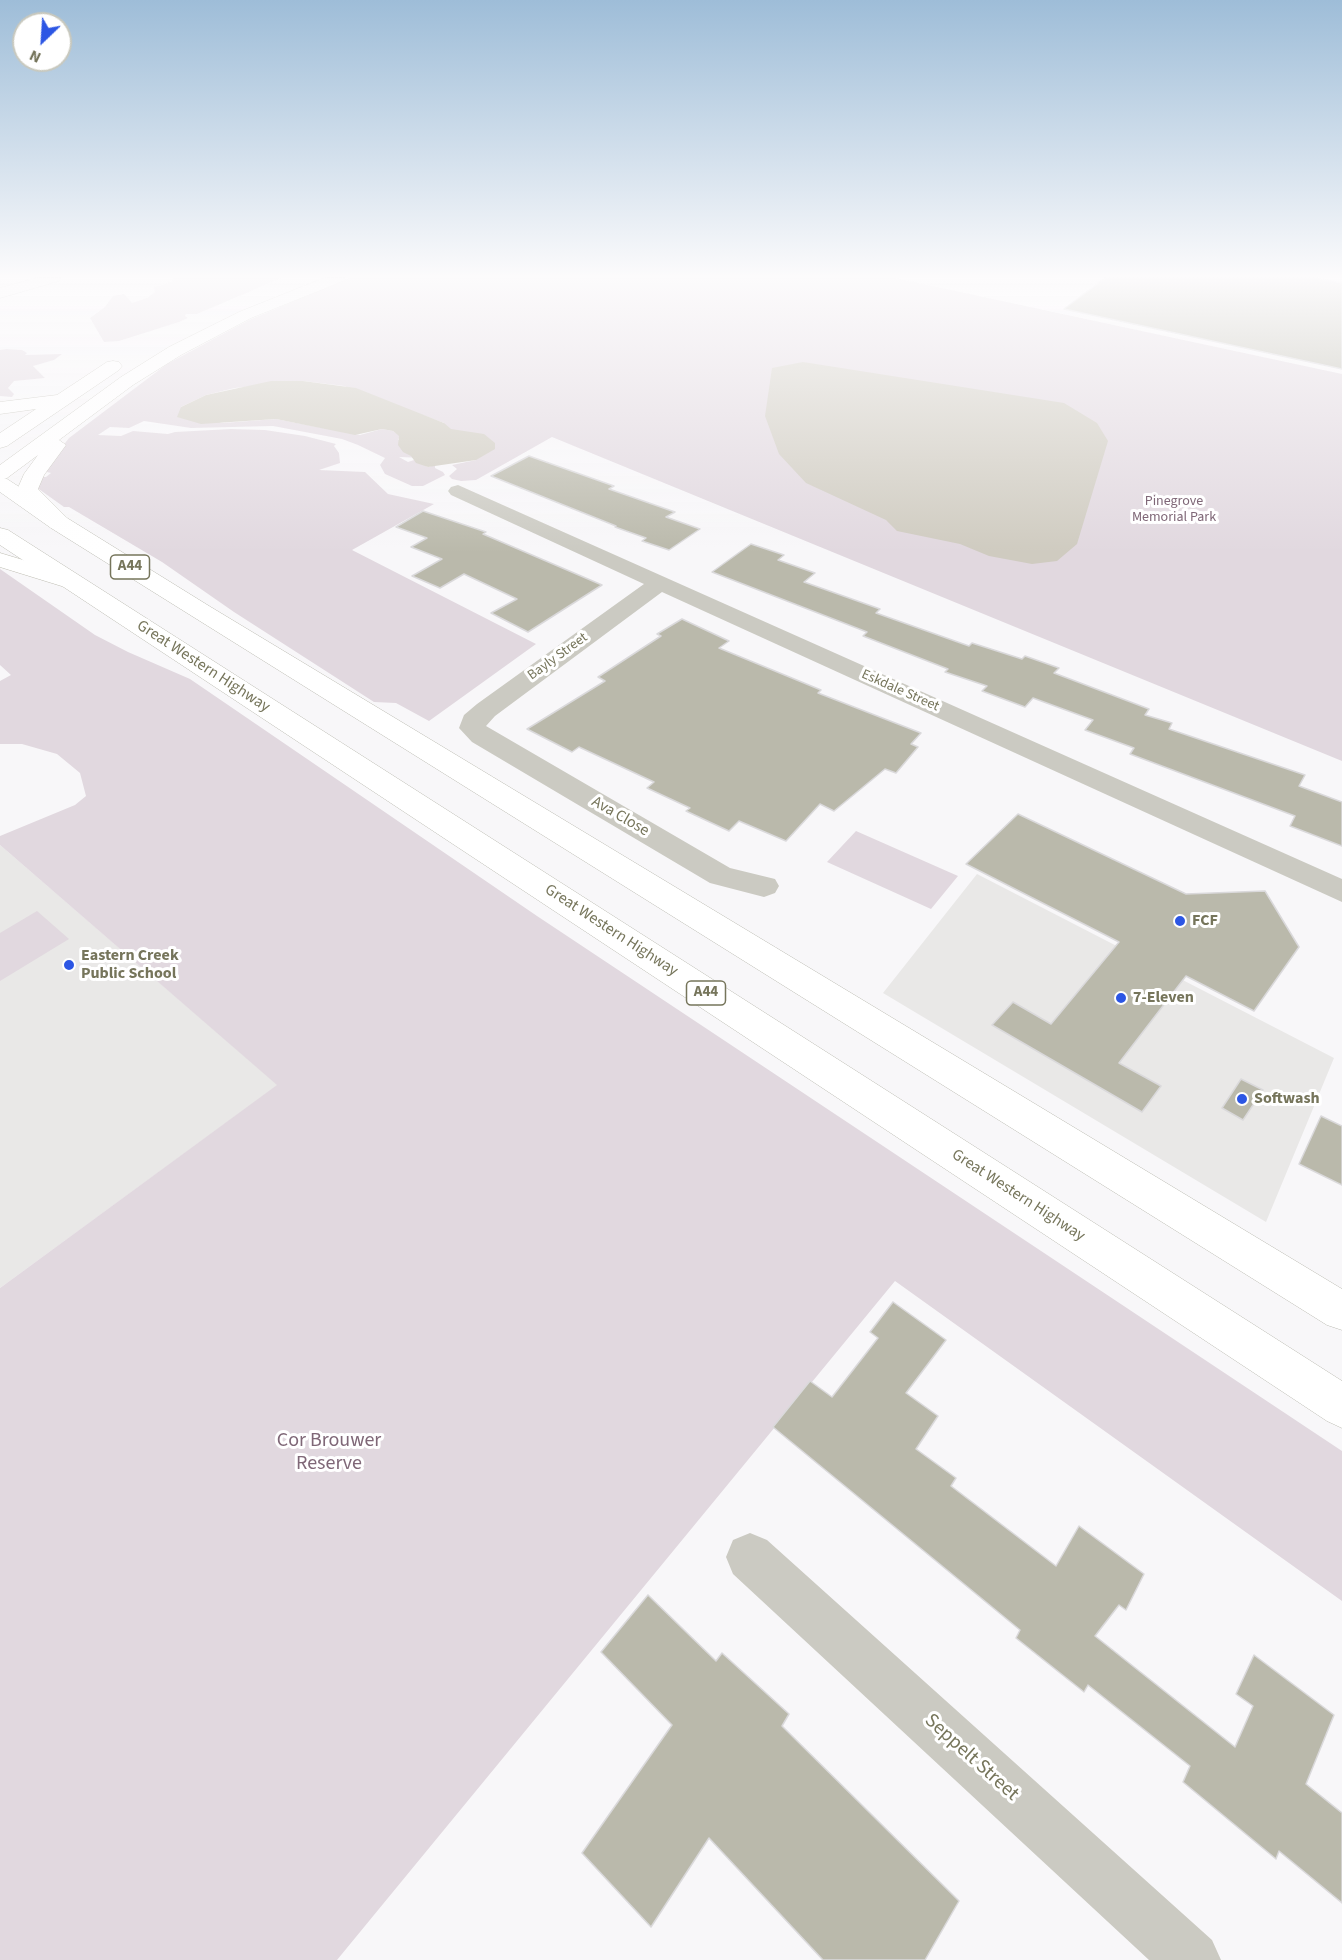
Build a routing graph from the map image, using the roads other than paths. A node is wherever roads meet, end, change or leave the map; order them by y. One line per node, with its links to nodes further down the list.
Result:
1 (110, 369): 3 (main road)
2 (147, 369): 5 (main road)
3 (71, 394): 4 (main road); 6 (main road)
4 (0, 408)
5 (85, 412): 7 (main road); 10 (main road)
6 (0, 442)
7 (0, 474)
8 (0, 483): 10 (main road, A44)
9 (458, 491): 14 (street, Eskdale Street)
10 (59, 523): 18 (main road, A44)
11 (0, 535): 13 (main road, Great Western Highway / A44)
12 (0, 560): 13 (main road)
13 (68, 581): 19 (main road, Great Western Highway / A44)
14 (660, 583): 15 (street, Bayly Street); 17 (street, Eskdale Street)
15 (481, 736): 16 (street, Ava Close)
16 (764, 886)
17 (1342, 891)
18 (1342, 1311)
19 (1342, 1406)
20 (750, 1557): 21 (street, Seppelt Street)
21 (1192, 1960)

